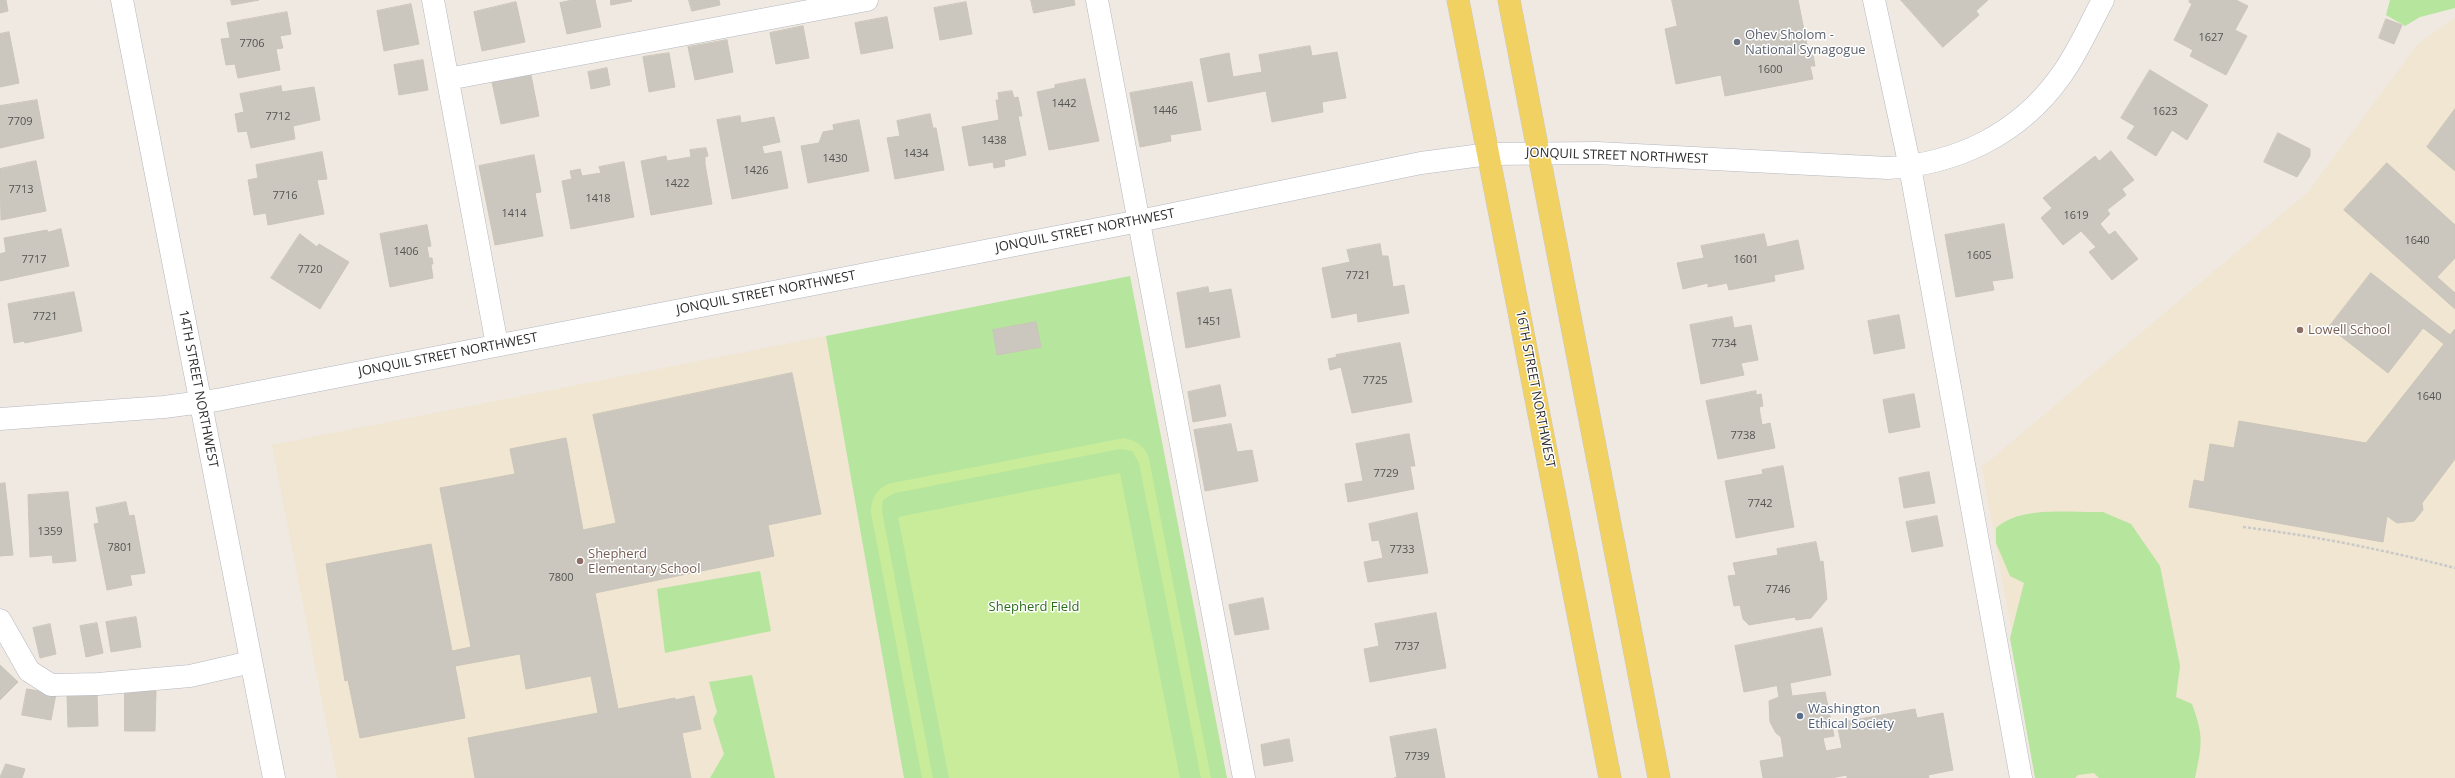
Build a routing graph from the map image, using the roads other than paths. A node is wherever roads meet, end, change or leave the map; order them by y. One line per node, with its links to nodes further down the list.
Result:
1 (122, 0): 15 (street, 14TH STREET NORTHWEST)
2 (433, 0): 9 (street)
3 (867, 0): 9 (street)
4 (1097, 0): 13 (street)
5 (1458, 0): 11 (main road, 16TH STREET NORTHWEST)
6 (1509, 0): 10 (main road)
7 (1874, 0): 12 (street)
8 (2103, 0): 12 (street, JONQUIL STREET NORTHWEST)
9 (448, 79): 14 (street)
10 (1538, 153): 11 (street, JONQUIL STREET NORTHWEST); 12 (street, JONQUIL STREET NORTHWEST); 22 (main road)
11 (1489, 154): 13 (street, JONQUIL STREET NORTHWEST); 21 (main road, 16TH STREET NORTHWEST)
12 (1910, 167): 23 (street)
13 (1139, 221): 14 (street, JONQUIL STREET NORTHWEST); 20 (street)
14 (497, 345): 15 (street, JONQUIL STREET NORTHWEST)
15 (201, 402): 16 (street, JONQUIL STREET NORTHWEST); 18 (street, 14TH STREET NORTHWEST)
16 (0, 419)
17 (0, 620): 18 (street)
18 (251, 662): 19 (street, 14TH STREET NORTHWEST)
19 (274, 778)
20 (1244, 778)
21 (1610, 778)
22 (1660, 778)
23 (2021, 778)

